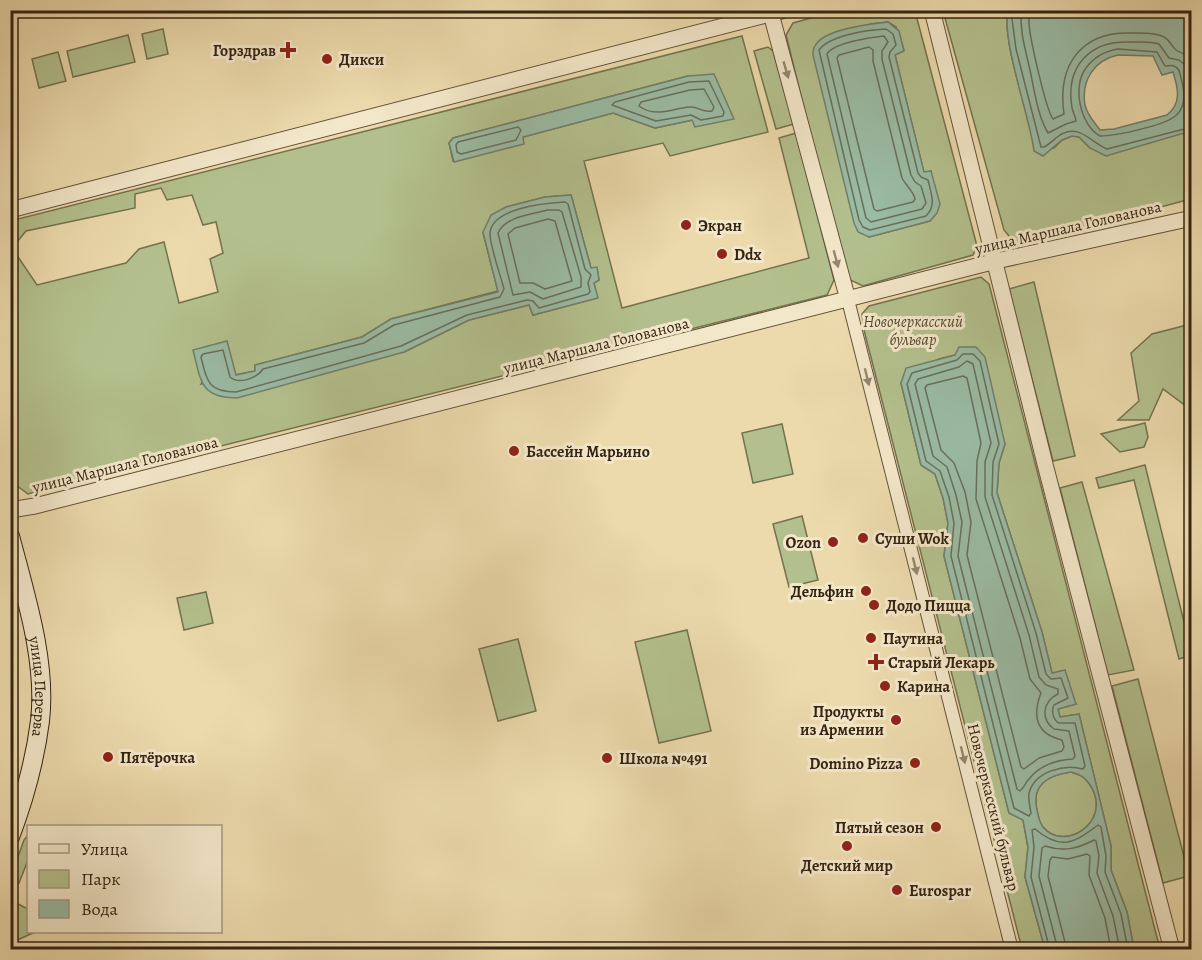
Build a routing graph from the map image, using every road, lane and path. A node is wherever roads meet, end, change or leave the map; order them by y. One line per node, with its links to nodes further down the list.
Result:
1 (932, 10): 5 (street)
2 (775, 12): 3 (street); 6 (street, Новочеркасский бульвар, one-way to 6)
3 (10, 210)
4 (1191, 218): 5 (street, улица Маршала Голованова)
5 (996, 261): 6 (street, улица Маршала Голованова); 11 (street)
6 (848, 300): 7 (street, улица Маршала Голованова); 10 (street, Новочеркасский бульвар, one-way to 10)
7 (10, 510)
8 (10, 536): 9 (main road, улица Перерва)
9 (10, 837)
10 (1012, 950)
11 (1172, 950)

